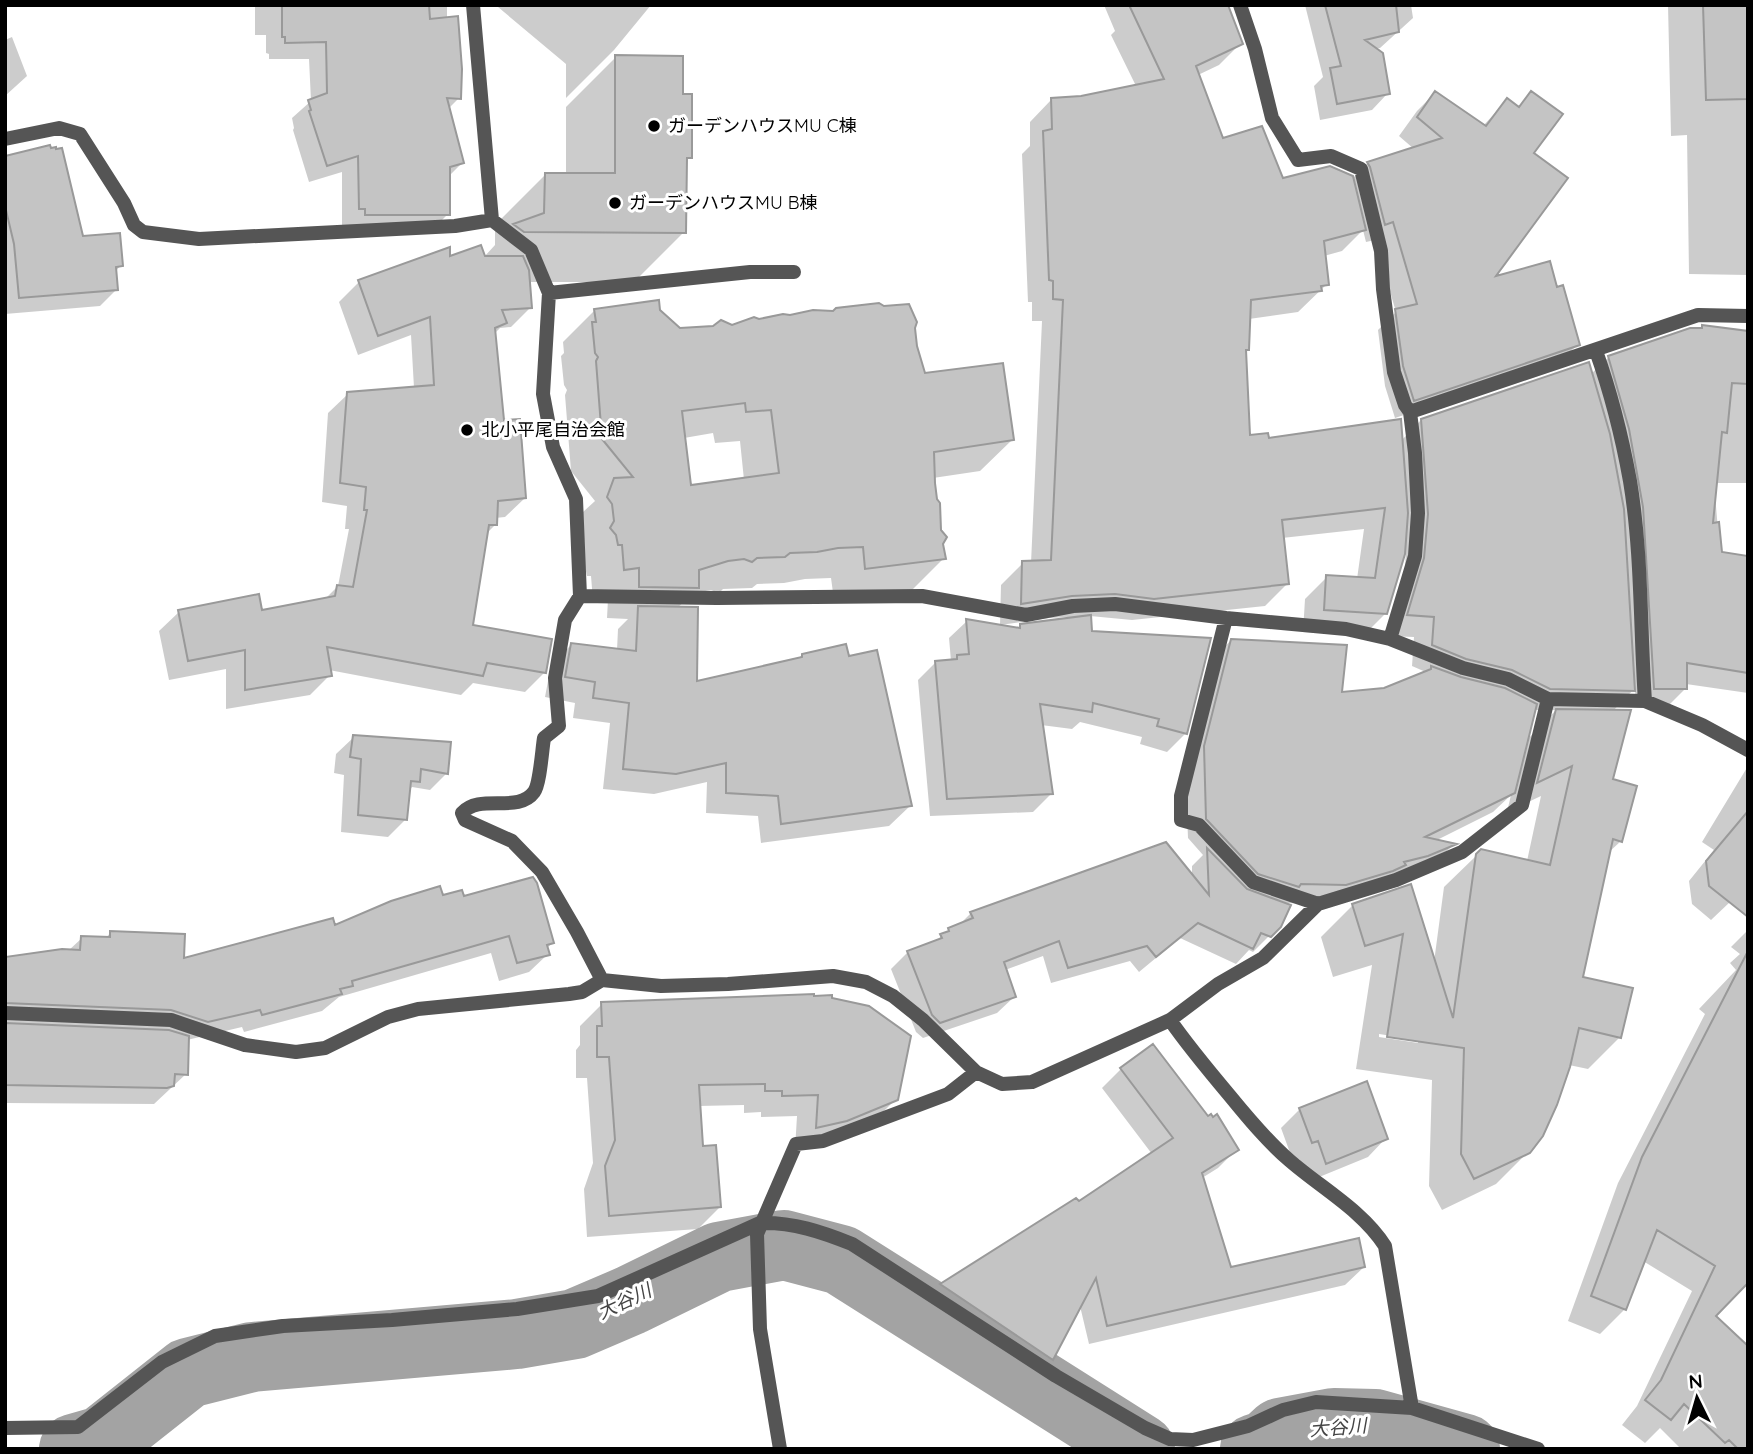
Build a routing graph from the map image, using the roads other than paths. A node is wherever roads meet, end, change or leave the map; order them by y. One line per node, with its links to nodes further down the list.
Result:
1 (473, 5): 4 (street)
2 (1240, 5): 9 (street)
3 (5, 139): 4 (street)
4 (492, 220): 6 (street)
5 (794, 272): 6 (street)
6 (549, 293): 10 (street)
7 (1748, 316): 8 (street)
8 (1597, 351): 9 (street); 14 (street)
9 (1409, 412): 12 (street)
10 (580, 596): 11 (street); 17 (street)
11 (1226, 618): 12 (street); 16 (street)
12 (1390, 639): 13 (street)
13 (1548, 699): 14 (street); 16 (street)
14 (1645, 701): 15 (street)
15 (1748, 750)
16 (1318, 904): 19 (street)
17 (602, 980): 18 (street); 20 (street)
18 (5, 1013)
19 (1170, 1020): 20 (street); 22 (street)
20 (976, 1072): 21 (street)
21 (759, 1229): 22 (street); 23 (street); 24 (street)
22 (1412, 1408): 25 (street)
23 (5, 1428)
24 (780, 1449)
25 (1538, 1449)

